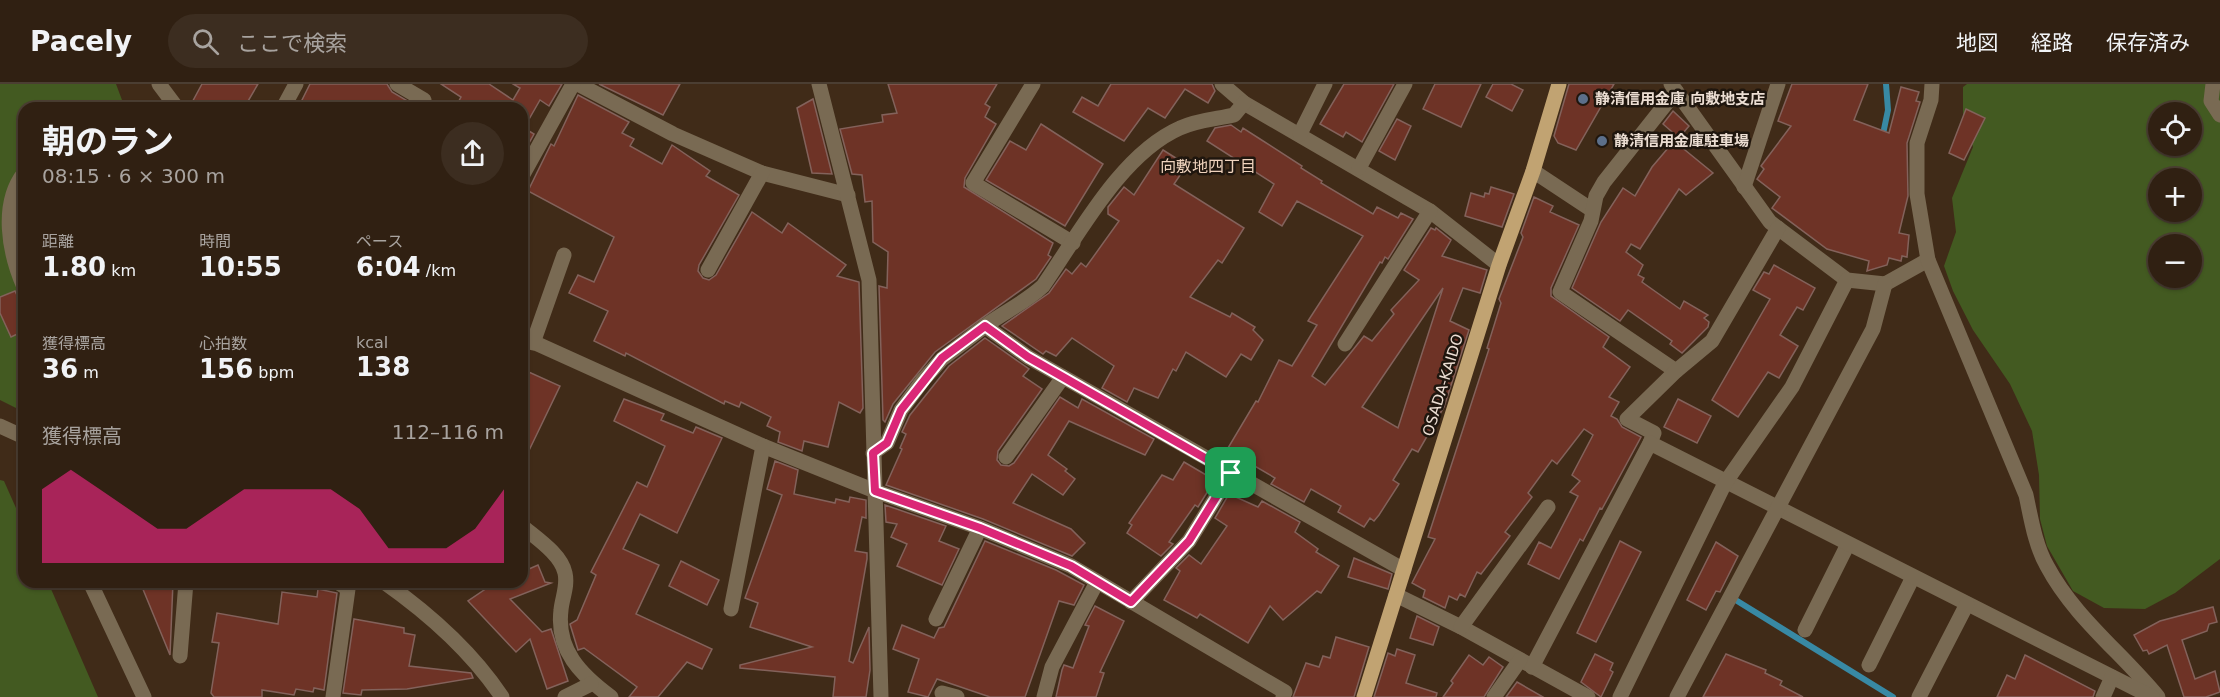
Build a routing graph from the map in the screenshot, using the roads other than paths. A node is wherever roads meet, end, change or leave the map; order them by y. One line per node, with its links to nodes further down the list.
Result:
1 (159, 84): 16 (street)
2 (296, 84): 17 (street)
3 (397, 84): 18 (street)
4 (573, 84): 22 (street)
5 (578, 84): 25 (street)
6 (819, 84): 28 (street)
7 (1033, 84): 32 (street)
8 (1222, 84): 19 (street)
9 (1325, 84): 21 (street)
10 (1405, 84): 23 (street)
11 (1559, 84): 24 (main road, OSADA-KAIDO)
12 (1778, 84): 27 (street)
13 (1932, 84): 34 (street)
14 (2213, 84): 20 (street)
15 (1673, 87): 27 (street); 29 (street)
16 (172, 102)
17 (286, 102)
18 (423, 102)
19 (1244, 103): 21 (street); 32 (street)
20 (2220, 115)
21 (1300, 134): 23 (street)
22 (528, 165)
23 (1359, 168): 30 (street)
24 (1533, 171): 29 (street); 35 (main road, OSADA-KAIDO)
25 (762, 174): 28 (street); 36 (street)
26 (18, 182): 37 (street)
27 (1744, 187): 31 (street)
28 (848, 195): 49 (street)
29 (1592, 210): 43 (street)
30 (1430, 211): 35 (street); 42 (street)
31 (1778, 228): 38 (street); 43 (street)
32 (1073, 243): 40 (street)
33 (564, 255): 41 (street)
34 (1928, 260): 39 (street); 94 (street)
35 (1498, 265): 59 (main road, OSADA-KAIDO)
36 (708, 270)
37 (18, 271)
38 (1847, 280): 39 (street); 52 (street)
39 (1885, 284): 55 (street)
40 (985, 326): 44 (street); 49 (street)
41 (528, 340): 48 (street)
42 (1345, 344)
43 (1676, 371): 47 (street)
44 (1063, 377): 50 (street); 51 (street)
45 (0, 426): 46 (street)
46 (18, 437)
47 (1650, 443): 52 (street); 74 (street)
48 (763, 446): 53 (street); 69 (street)
49 (873, 453): 53 (street)
50 (1005, 457)
51 (1231, 473): 59 (street); 67 (street)
52 (1725, 483): 55 (street); 89 (street)
53 (875, 491): 56 (street); 83 (street)
54 (1548, 507): 71 (street)
55 (1777, 508): 58 (street); 90 (street)
56 (980, 528): 61 (street); 70 (street)
57 (528, 531): 77 (street)
58 (1848, 544): 60 (street); 72 (street)
59 (1404, 570): 66 (main road, OSADA-KAIDO)
60 (1913, 577): 68 (street); 75 (street)
61 (1097, 582): 67 (street); 84 (street)
62 (93, 588): 78 (street)
63 (186, 588): 73 (street)
64 (346, 588): 79 (street)
65 (394, 588): 80 (street)
66 (1396, 595): 71 (street); 86 (main road, OSADA-KAIDO)
67 (1131, 602): 85 (street)
68 (1967, 604): 76 (street); 91 (street)
69 (731, 609)
70 (936, 619)
71 (1461, 627): 74 (street)
72 (1805, 630)
73 (180, 656)
74 (1526, 664): 87 (street); 88 (street)
75 (1869, 665)
76 (2112, 677): 92 (street); 93 (street)
77 (591, 684): 81 (street); 82 (street)
78 (144, 697)
79 (333, 697)
80 (502, 697)
81 (565, 697)
82 (611, 697)
83 (881, 697)
84 (1044, 697)
85 (1283, 697)
86 (1364, 697)
87 (1494, 697)
88 (1588, 697)
89 (1620, 697)
90 (1677, 697)
91 (1919, 697)
92 (2103, 697)
93 (2152, 697)
94 (2158, 697)

